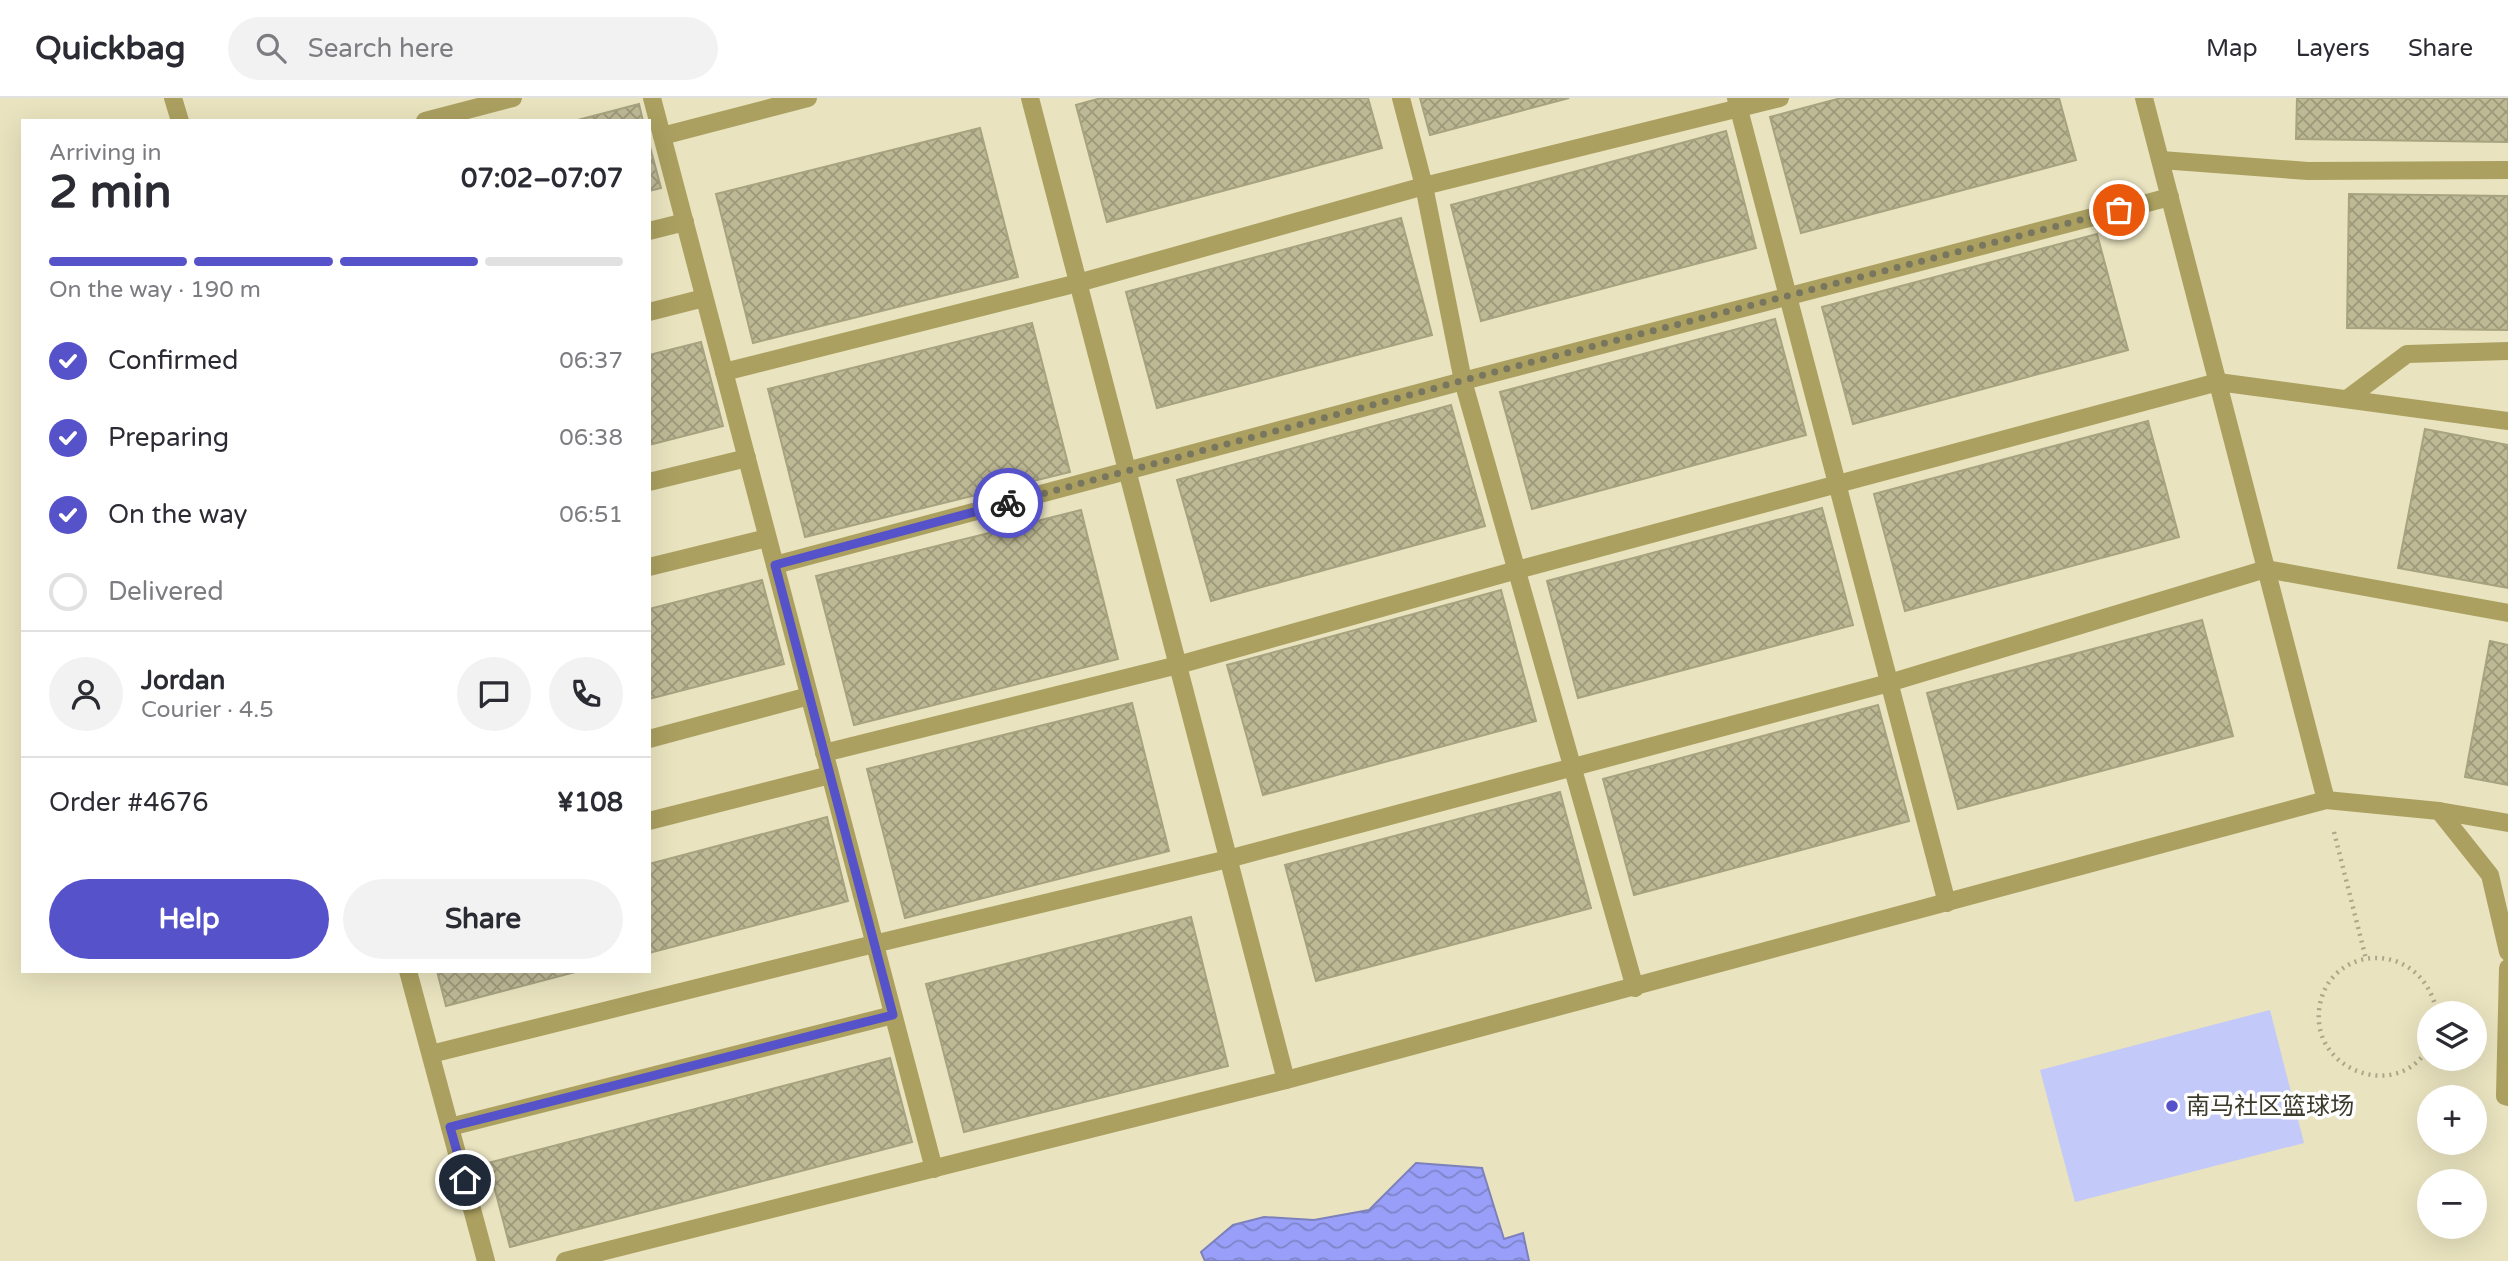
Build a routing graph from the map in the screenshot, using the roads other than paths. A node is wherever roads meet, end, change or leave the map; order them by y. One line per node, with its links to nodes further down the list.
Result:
1 (513, 98): 11 (street)
2 (652, 98): 12 (street)
3 (808, 98): 12 (street)
4 (1030, 98): 19 (street)
5 (1401, 98): 15 (street)
6 (1780, 98): 9 (street)
7 (2144, 98): 13 (street)
8 (178, 99): 10 (street)
9 (1737, 104): 15 (street); 20 (street)
10 (180, 119)
11 (433, 119)
12 (662, 136): 17 (street)
13 (2161, 160): 14 (street); 16 (street)
14 (2508, 170)
15 (1424, 186): 19 (street); 25 (street)
16 (2170, 197): 20 (street); 26 (street)
17 (685, 222): 18 (street); 21 (street)
18 (651, 230)
19 (1078, 283): 24 (street); 30 (street)
20 (1788, 295): 25 (street); 32 (street)
21 (704, 298): 22 (street); 24 (street)
22 (651, 311)
23 (2508, 351): 27 (street)
24 (724, 372): 29 (street)
25 (1464, 381): 30 (street); 37 (street)
26 (2218, 382): 27 (street); 32 (street); 36 (street)
27 (2347, 399): 28 (street)
28 (2508, 421)
29 (747, 458): 31 (street); 33 (street)
30 (1128, 471): 34 (street); 39 (street)
31 (651, 482)
32 (1837, 484): 37 (street); 40 (street)
33 (767, 538): 34 (street); 35 (street)
34 (775, 565): 41 (street)
35 (651, 567)
36 (2266, 569): 38 (street); 40 (street); 46 (street)
37 (1517, 570): 39 (street); 44 (street)
38 (2508, 613)
39 (1178, 665): 43 (street); 50 (street)
40 (1889, 683): 44 (street); 51 (street)
41 (809, 696): 42 (street); 43 (street)
42 (651, 738)
43 (824, 753): 45 (street)
44 (1573, 768): 50 (street); 56 (street)
45 (830, 775): 48 (street); 52 (street)
46 (2326, 800): 47 (street); 51 (street)
47 (2440, 811): 49 (street); 53 (street)
48 (651, 820)
49 (2508, 823)
50 (1228, 859): 52 (street); 59 (street)
51 (1947, 903): 56 (street)
52 (874, 944): 57 (street); 58 (street)
53 (2508, 952)
54 (2508, 968): 60 (street)
55 (409, 973): 58 (street)
56 (1634, 988): 59 (street)
57 (893, 1015): 61 (street); 62 (street)
58 (431, 1054): 61 (street)
59 (1286, 1080): 62 (street)
60 (2508, 1097)
61 (450, 1127): 63 (street)
62 (934, 1169): 64 (street)
63 (486, 1261)
64 (565, 1261)

